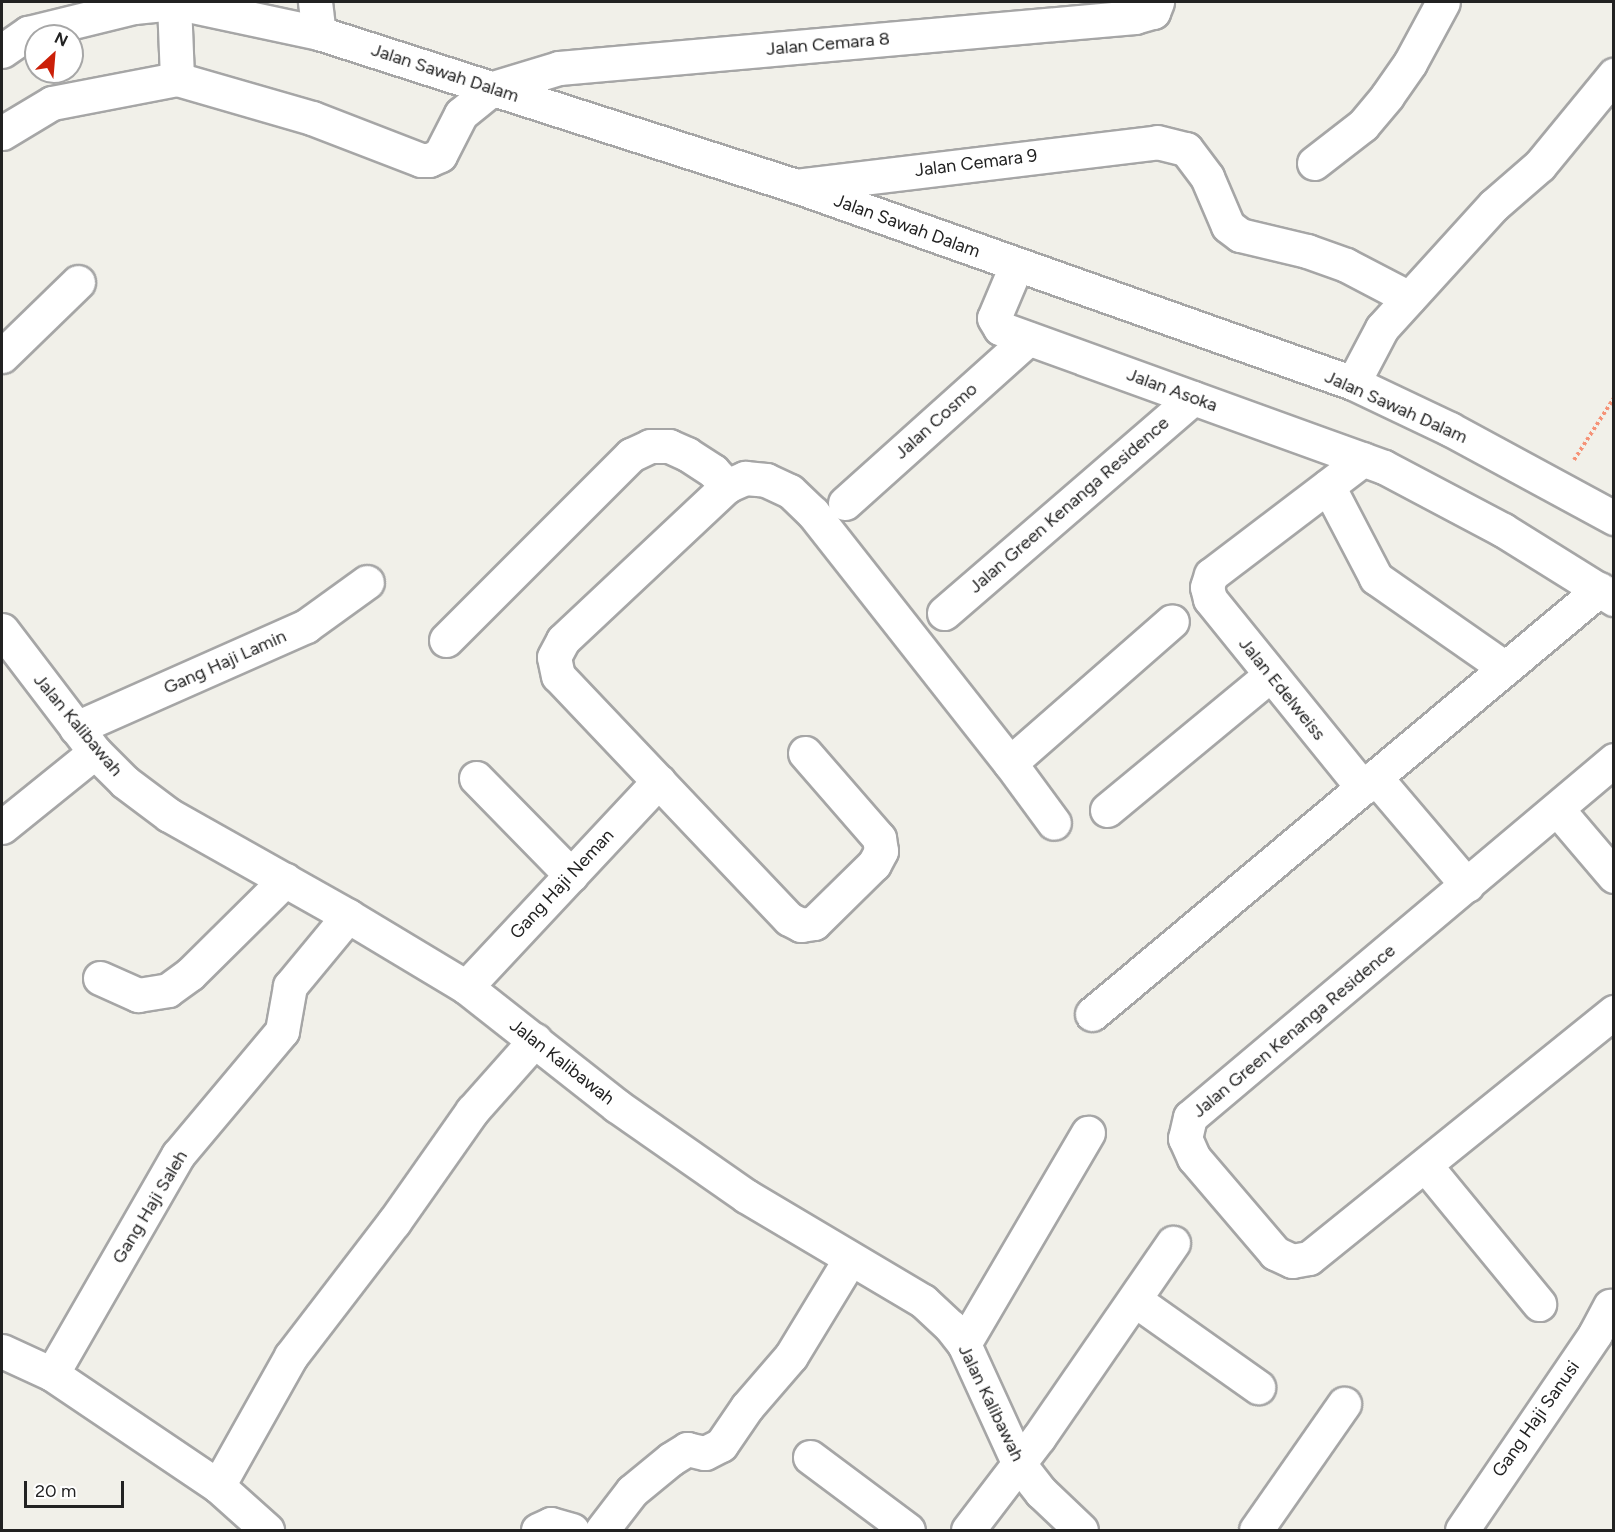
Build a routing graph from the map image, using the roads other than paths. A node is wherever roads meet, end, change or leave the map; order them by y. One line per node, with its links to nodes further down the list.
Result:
1 (1157, 2): 8 (street, Jalan Cemara 8)
2 (1443, 2): 10 (street)
3 (174, 8): 4 (street, Jalan Sawah Dalam); 5 (street, Jalan Sawah Dalam); 6 (street)
4 (317, 17): 8 (street, Jalan Sawah Dalam)
5 (2, 51)
6 (177, 67): 8 (street); 9 (street)
7 (1614, 75): 14 (street)
8 (493, 88): 11 (street, Jalan Sawah Dalam)
9 (2, 132)
10 (1314, 163)
11 (796, 186): 12 (street, Jalan Sawah Dalam); 14 (street, Jalan Cemara 9)
12 (1013, 272): 15 (street, Jalan Asoka); 17 (street, Jalan Sawah Dalam)
13 (78, 282): 16 (street)
14 (1409, 298): 17 (street)
15 (1028, 339): 18 (street, Jalan Asoka); 22 (street, Jalan Cosmo)
16 (2, 356)
17 (1353, 383): 23 (street, Jalan Sawah Dalam)
18 (1193, 398): 19 (street, Jalan Asoka); 26 (street, Jalan Green Kenanga Residence)
19 (1363, 459): 21 (street); 25 (street, Jalan Asoka)
20 (727, 486): 29 (street); 35 (street); 37 (street)
21 (1328, 486): 30 (street); 31 (street, Jalan Edelweiss)
22 (846, 503)
23 (1614, 518)
24 (366, 582): 32 (street, Gang Haji Lamin)
25 (1607, 594): 30 (street)
26 (944, 613)
27 (1172, 621): 35 (street)
28 (2, 630): 32 (street, Jalan Kalibawah)
29 (446, 640)
30 (1505, 668): 38 (street)
31 (1270, 675): 38 (street, Jalan Edelweiss); 40 (street)
32 (86, 740): 42 (street, Gang Haji Lamin); 45 (street, Jalan Kalibawah)
33 (805, 753): 37 (street)
34 (1614, 760): 39 (street, Jalan Green Kenanga Residence)
35 (1010, 763): 41 (street)
36 (476, 777): 43 (street)
37 (659, 781): 43 (street, Gang Haji Neman)
38 (1369, 782): 46 (street, Jalan Edelweiss); 50 (street)
39 (1557, 809): 44 (street); 46 (street, Jalan Green Kenanga Residence)
40 (1107, 810)
41 (1054, 823)
42 (2, 827)
43 (571, 875): 49 (street, Gang Haji Neman)
44 (1614, 876)
45 (285, 880): 47 (street, Jalan Kalibawah); 48 (street)
46 (1467, 885): 54 (street, Jalan Green Kenanga Residence)
47 (348, 916): 49 (street, Jalan Kalibawah); 62 (street, Gang Haji Saleh)
48 (100, 978)
49 (466, 987): 52 (street, Jalan Kalibawah)
50 (1092, 1014)
51 (1610, 1024): 54 (street, Jalan Green Kenanga Residence)
52 (535, 1040): 56 (street, Jalan Kalibawah); 67 (street)
53 (1088, 1133): 60 (street)
54 (1425, 1165): 58 (street)
55 (1173, 1242): 57 (street)
56 (850, 1259): 60 (street, Jalan Kalibawah); 71 (street)
57 (1135, 1300): 63 (street); 66 (street)
58 (1539, 1304)
59 (1610, 1306): 76 (street, Gang Haji Sanusi)
60 (964, 1344): 66 (street, Jalan Kalibawah)
61 (2, 1351): 62 (street)
62 (52, 1374): 67 (street)
63 (1258, 1387)
64 (1344, 1404): 75 (street)
65 (810, 1457): 72 (street)
66 (1019, 1464): 73 (street); 74 (street, Jalan Kalibawah)
67 (218, 1486): 68 (street)
68 (267, 1530)
69 (538, 1530): 70 (street)
70 (572, 1530)
71 (602, 1530)
72 (908, 1530)
73 (968, 1530)
74 (1082, 1530)
75 (1256, 1530)
76 (1462, 1530)

